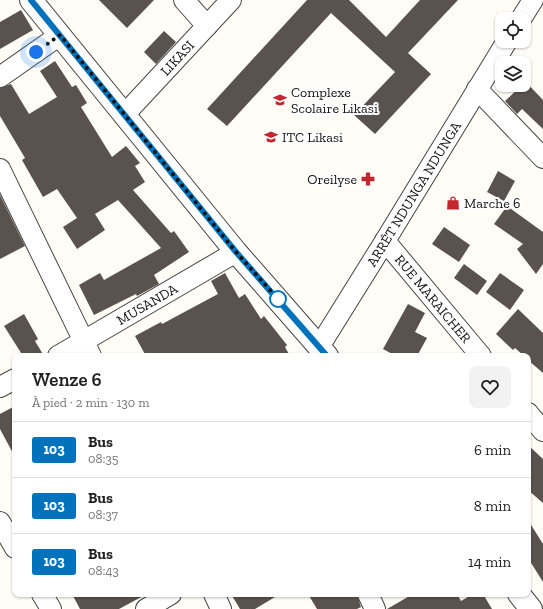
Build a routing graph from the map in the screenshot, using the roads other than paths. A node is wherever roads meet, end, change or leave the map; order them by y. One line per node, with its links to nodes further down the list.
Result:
1 (31, 0): 7 (street)
2 (184, 0): 6 (street)
3 (231, 0): 6 (street, LIKASI)
4 (533, 0): 5 (street)
5 (525, 12)
6 (207, 26): 11 (street, LIKASI)
7 (60, 35): 9 (street); 11 (street)
8 (503, 48): 10 (street, ARRÊT NDUNGA NDUNGA)
9 (0, 77)
10 (477, 89): 12 (street); 14 (street, ARRÊT NDUNGA NDUNGA)
11 (124, 115): 15 (street)
12 (543, 158)
13 (0, 169): 16 (street)
14 (385, 242): 17 (street, ARRÊT NDUNGA NDUNGA); 19 (street, RUE MARAICHER)
15 (236, 252): 16 (street, MUSANDA); 17 (street)
16 (88, 349): 18 (street, MUSANDA)
17 (323, 351)
18 (71, 353)
19 (478, 353)
20 (12, 381): 21 (street)
21 (0, 387)
22 (531, 417): 23 (street)
23 (543, 431)
24 (0, 522): 25 (street)
25 (12, 543)
26 (44, 597): 31 (street)
27 (166, 597): 32 (street)
28 (215, 597): 33 (street)
29 (369, 597): 34 (street)
30 (522, 597): 35 (street)
31 (50, 609)
32 (146, 609)
33 (221, 609)
34 (375, 609)
35 (531, 609)

